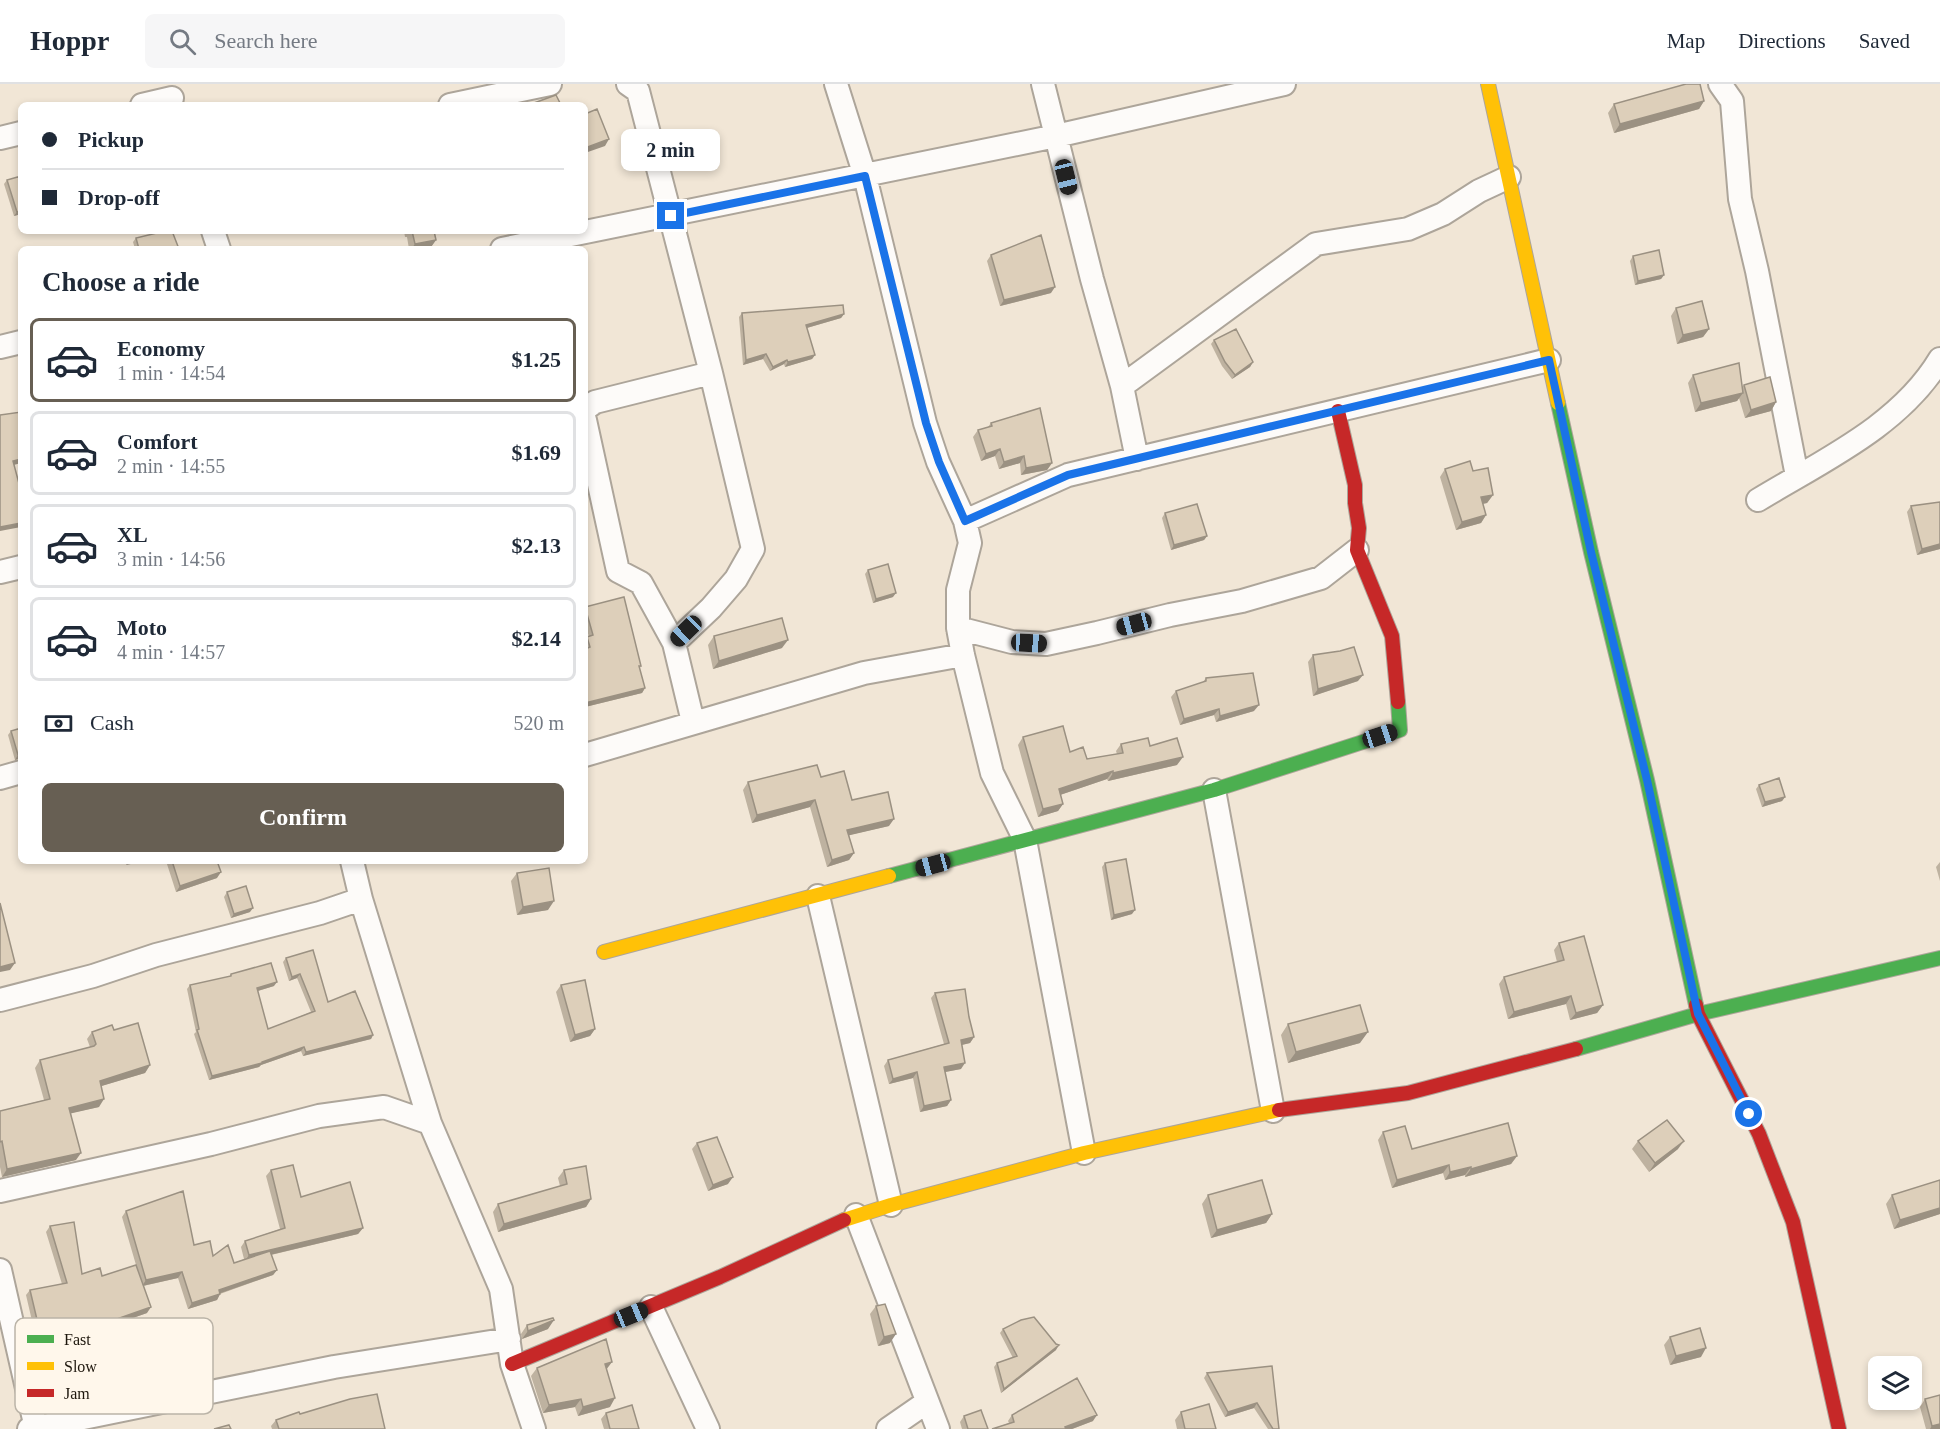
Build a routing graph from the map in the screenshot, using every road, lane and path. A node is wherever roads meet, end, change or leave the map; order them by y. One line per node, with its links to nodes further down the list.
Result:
1 (550, 84): 8 (street)
2 (628, 84): 17 (street)
3 (836, 84): 15 (street)
4 (1043, 84): 13 (street)
5 (1284, 84): 13 (street)
6 (1488, 84): 16 (street)
7 (1720, 84): 31 (street)
8 (507, 88): 11 (street)
9 (172, 96): 10 (street)
10 (152, 102)
11 (460, 102)
12 (18, 134): 14 (street)
13 (1056, 136): 15 (street); 26 (street)
14 (0, 138)
15 (865, 176): 17 (street); 33 (street)
16 (1509, 177): 24 (street); 26 (street)
17 (671, 216): 18 (street); 25 (street)
18 (588, 232)
19 (579, 234): 20 (street)
20 (517, 246)
21 (18, 343): 22 (street)
22 (0, 347)
23 (1940, 359): 31 (street)
24 (1549, 360): 28 (street); 52 (street)
25 (711, 373): 27 (street); 38 (street)
26 (1122, 386): 30 (street)
27 (588, 407)
28 (1338, 411): 30 (street); 34 (street)
29 (588, 434): 38 (street)
30 (1137, 459): 33 (street)
31 (1797, 476): 32 (street)
32 (1758, 500)
33 (965, 521): 37 (street)
34 (1357, 550): 37 (street); 44 (street)
35 (18, 568): 36 (street)
36 (0, 572)
37 (958, 628): 39 (street)
38 (674, 643): 40 (street)
39 (963, 656): 40 (street); 45 (street)
40 (693, 722): 41 (street)
41 (588, 754)
42 (18, 773): 43 (street)
43 (0, 778)
44 (1214, 790): 45 (street); 53 (street)
45 (1025, 840): 47 (street); 55 (street)
46 (353, 864): 48 (street)
47 (818, 896): 49 (street); 57 (street)
48 (361, 898): 51 (street); 54 (street)
49 (604, 952)
50 (1940, 958): 52 (street)
51 (0, 1000)
52 (1698, 1014): 53 (street); 73 (street)
53 (1273, 1110): 55 (street)
54 (430, 1123): 56 (street); 61 (street)
55 (1084, 1153): 57 (street)
56 (0, 1191)
57 (891, 1205): 58 (street)
58 (856, 1215): 60 (street); 65 (street)
59 (0, 1270): 62 (street)
60 (651, 1306): 63 (street); 70 (street)
61 (508, 1339): 63 (street); 64 (street)
62 (15, 1342)
63 (512, 1364): 69 (street)
64 (213, 1395)
65 (927, 1402): 71 (street); 72 (street)
66 (131, 1414): 67 (street)
67 (97, 1422): 68 (street)
68 (33, 1428)
69 (534, 1429)
70 (708, 1429)
71 (888, 1429)
72 (938, 1429)
73 (1839, 1429)

